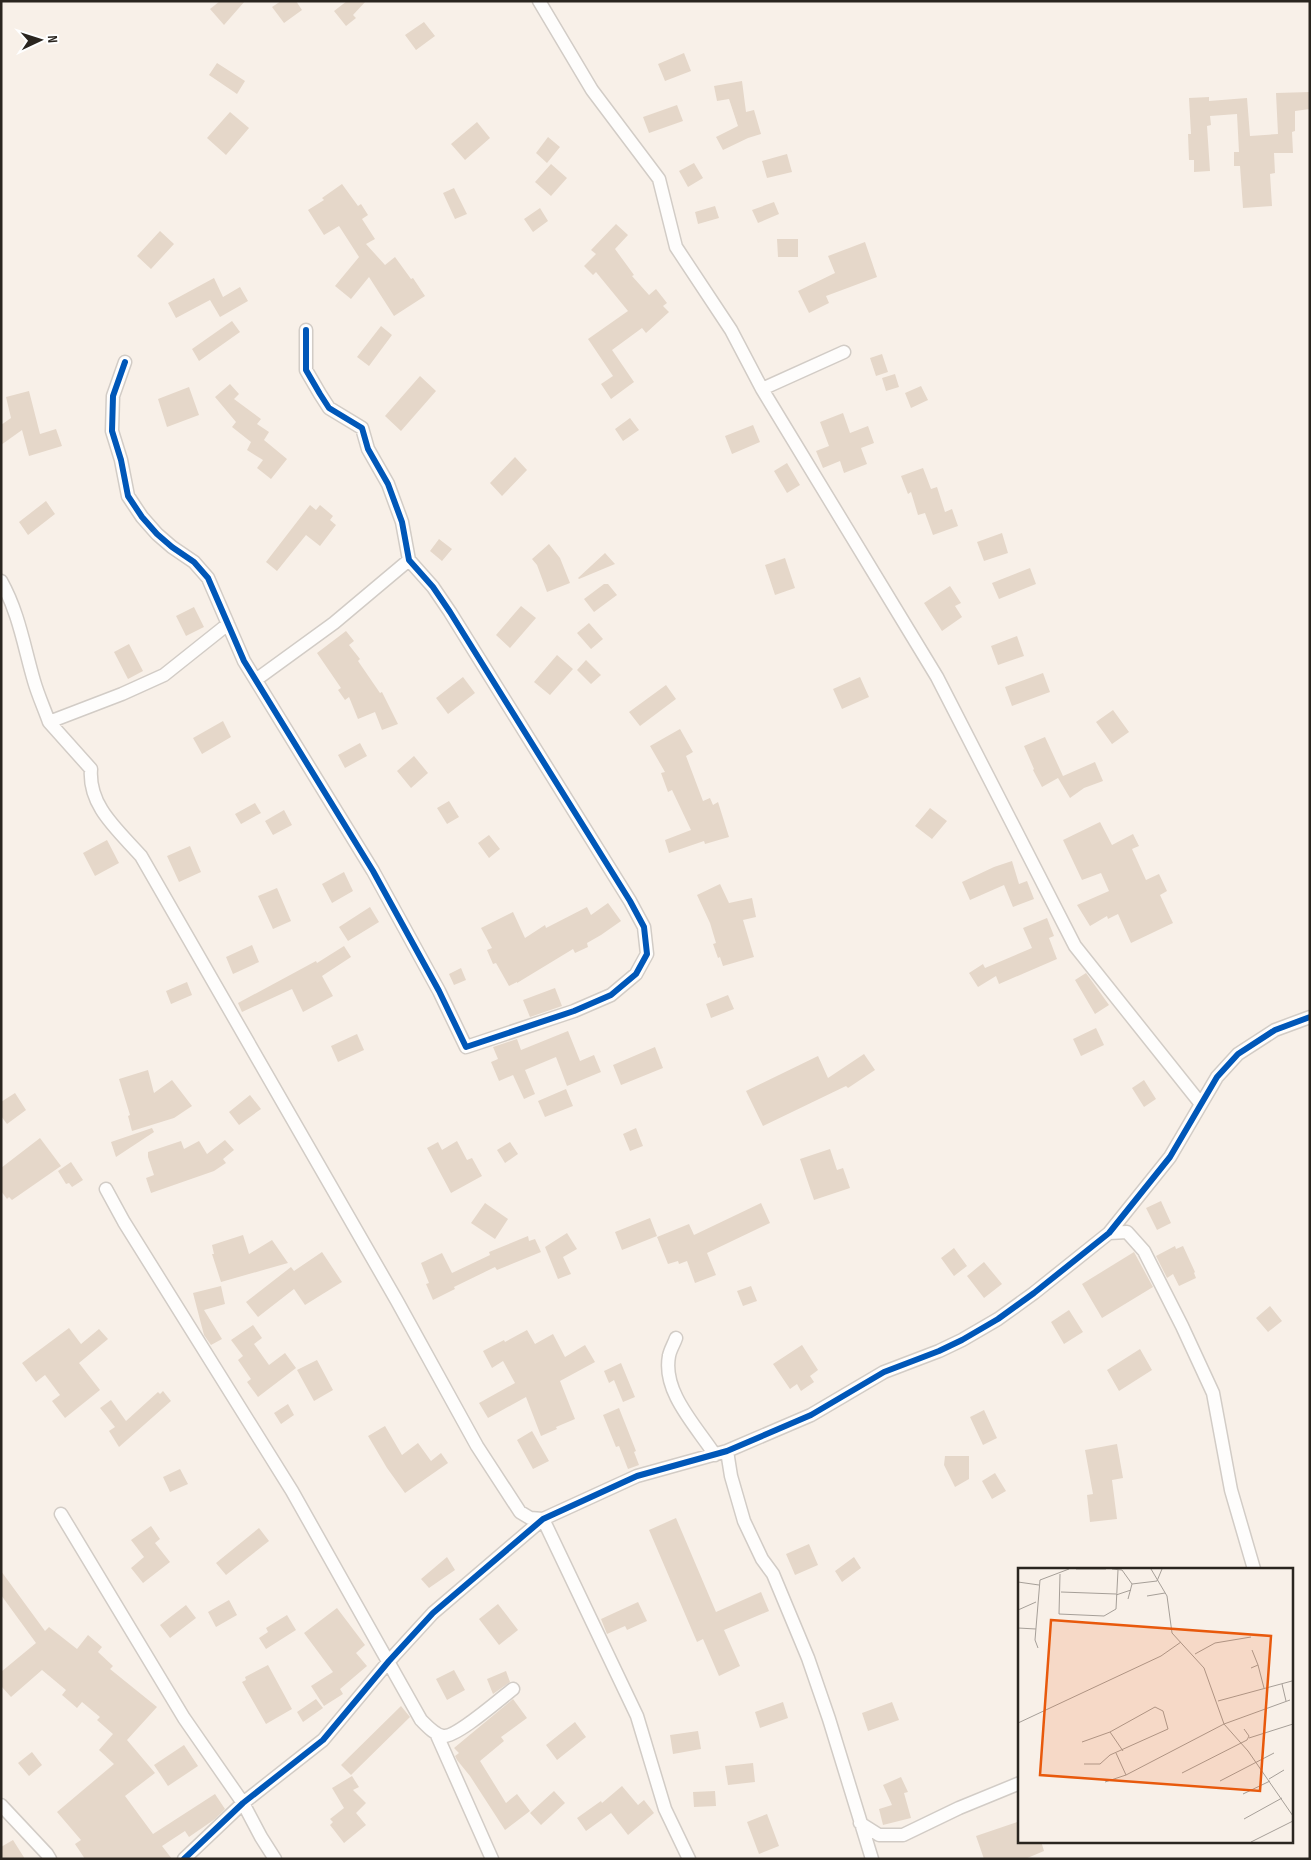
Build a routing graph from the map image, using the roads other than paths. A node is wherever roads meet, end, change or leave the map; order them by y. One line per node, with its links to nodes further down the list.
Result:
1 (540, 1): 5 (street)
2 (306, 330): 6 (street)
3 (844, 352): 5 (street)
4 (125, 362): 8 (street)
5 (762, 388): 12 (street)
6 (409, 560): 9 (street); 9 (street)
7 (1, 581): 10 (street)
8 (228, 624): 9 (street); 10 (street)
9 (257, 679)
10 (49, 722): 18 (street)
11 (1310, 1017): 12 (street)
12 (1201, 1104): 14 (street)
13 (106, 1189): 20 (street)
14 (1108, 1233): 16 (street); 19 (street)
15 (676, 1338): 16 (street)
16 (721, 1453): 18 (street); 26 (street)
17 (61, 1514): 24 (street)
18 (543, 1519): 20 (street); 31 (street)
19 (1254, 1568)
20 (389, 1662): 22 (street); 24 (street)
21 (513, 1688): 22 (street)
22 (436, 1733): 30 (street)
23 (1018, 1784): 26 (street)
24 (243, 1803): 28 (street); 29 (street)
25 (1, 1805): 27 (street)
26 (860, 1823): 32 (street)
27 (50, 1859)
28 (184, 1859)
29 (275, 1859)
30 (492, 1859)
31 (690, 1859)
32 (872, 1859)

